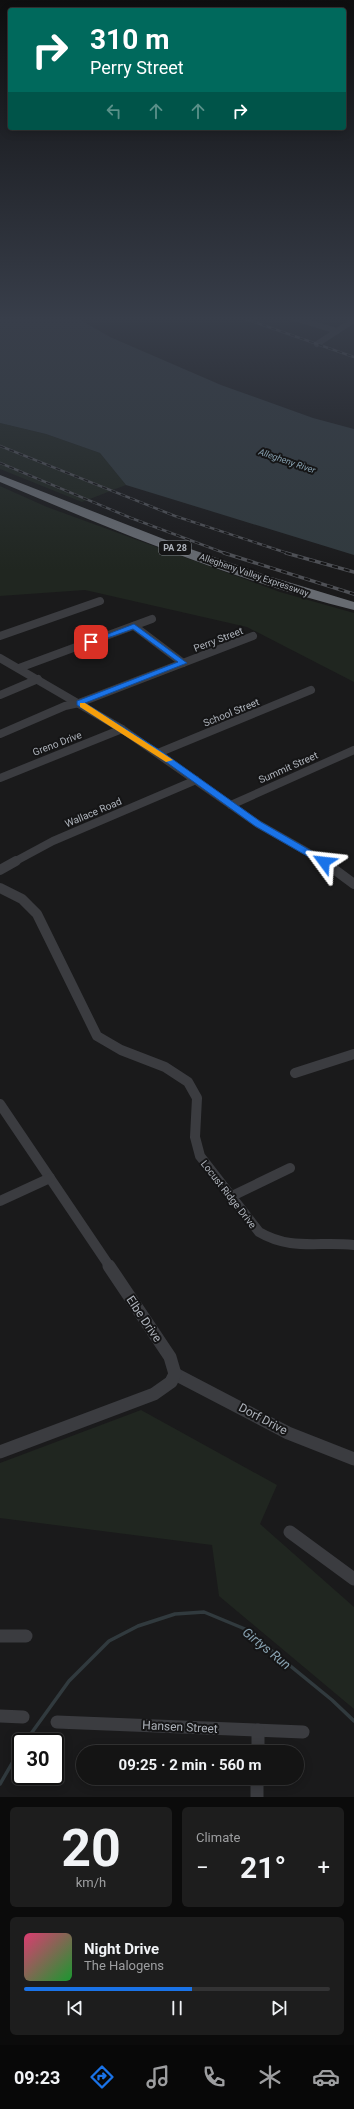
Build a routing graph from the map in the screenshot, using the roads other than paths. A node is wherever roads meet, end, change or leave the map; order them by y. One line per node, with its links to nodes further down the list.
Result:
1 (0, 474): 4 (highway, Allegheny Valley Expressway / PA 28)
2 (0, 478): 5 (highway, Allegheny Valley Expressway / PA 28)
3 (100, 600): 8 (street)
4 (354, 602)
5 (354, 606)
6 (152, 618): 7 (street)
7 (134, 626): 11 (street); 12 (street)
8 (0, 636)
9 (253, 636): 11 (street, Perry Street)
10 (0, 658): 12 (street)
11 (183, 663): 16 (street, Perry Street)
12 (19, 668): 13 (street)
13 (38, 679): 15 (street); 16 (street)
14 (312, 690): 20 (street, School Street)
15 (0, 695)
16 (80, 703): 17 (street); 18 (street, Perry Street)
17 (122, 729): 20 (street); 21 (street, Greno Drive)
18 (0, 734)
19 (354, 750): 23 (street, Summit Street)
20 (158, 752): 22 (street)
21 (0, 778)
22 (196, 780): 23 (street); 24 (street, Wallace Road)
23 (231, 805): 25 (street)
24 (0, 870)
25 (354, 884)
26 (0, 888): 32 (street, Locust Ridge Drive)
27 (354, 1054): 28 (street)
28 (295, 1073)
29 (0, 1104): 31 (street, Elbe Drive)
30 (290, 1168): 32 (street)
31 (50, 1178): 33 (street); 35 (street, Elbe Drive)
32 (230, 1197): 34 (street, Locust Ridge Drive)
33 (0, 1201)
34 (354, 1245)
35 (175, 1374): 36 (street); 37 (street, Dorf Drive)
36 (0, 1452)
37 (354, 1459)
38 (290, 1532): 39 (street)
39 (354, 1578)
40 (0, 1636): 41 (street)
41 (26, 1636)
42 (0, 1716): 43 (street)
43 (23, 1716)
44 (57, 1722): 45 (street, Hansen Street)
45 (258, 1730): 46 (street, Hansen Street); 47 (street)
46 (303, 1732)
47 (258, 1745)
48 (257, 1785): 49 (street)
49 (257, 1797)

